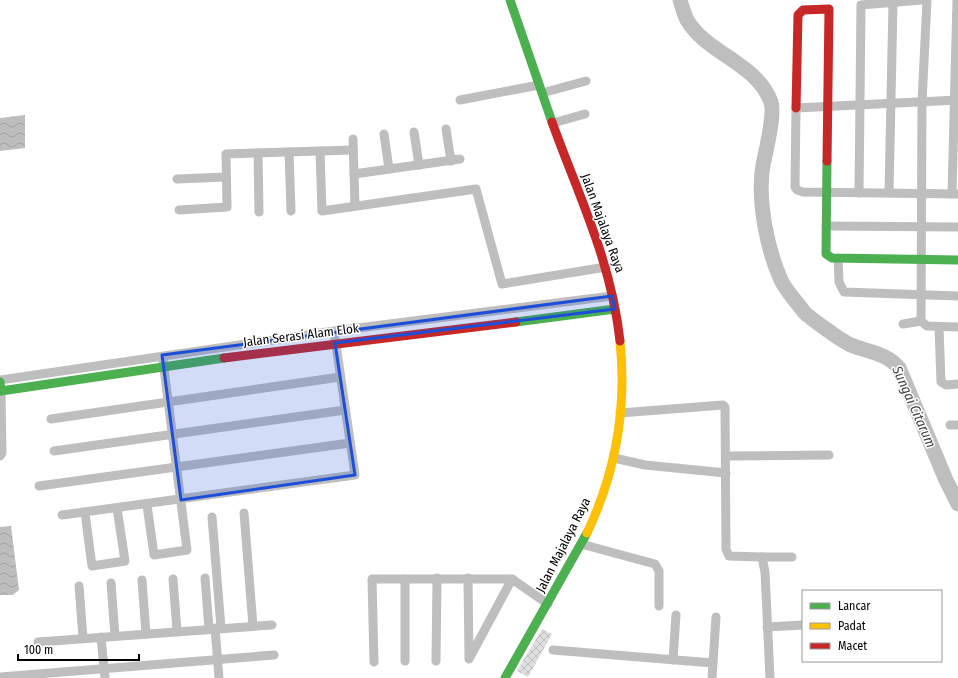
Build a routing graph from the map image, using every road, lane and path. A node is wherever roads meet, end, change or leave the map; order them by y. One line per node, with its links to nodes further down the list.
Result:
1 (510, 0): 7 (street, Jalan Majalaya Raya)
2 (922, 0): 5 (street)
3 (927, 0): 10 (street)
4 (957, 0): 9 (street)
5 (893, 3): 11 (street); 12 (street)
6 (586, 81): 7 (street)
7 (540, 89): 8 (street); 16 (street, Jalan Majalaya Raya)
8 (460, 100)
9 (956, 101): 10 (street); 36 (street)
10 (922, 102): 11 (street); 35 (street)
11 (891, 103): 12 (street); 34 (street)
12 (860, 104): 13 (street); 33 (street)
13 (827, 106): 14 (street); 14 (street); 32 (street)
14 (796, 108): 32 (street)
15 (585, 114): 16 (street)
16 (553, 123): 47 (street, Jalan Majalaya Raya)
17 (446, 129): 26 (street)
18 (414, 132): 27 (street)
19 (384, 134): 28 (street)
20 (353, 139): 21 (street)
21 (353, 150): 22 (street); 29 (street)
22 (320, 151): 23 (street); 37 (street)
23 (289, 152): 24 (street); 39 (street)
24 (258, 153): 30 (street); 40 (street)
25 (460, 159): 26 (street)
26 (451, 160): 27 (street)
27 (419, 165): 28 (street)
28 (389, 169): 29 (street)
29 (354, 174): 37 (street)
30 (226, 177): 31 (street); 38 (street)
31 (177, 179)
32 (826, 192): 33 (street); 41 (street)
33 (859, 192): 34 (street)
34 (889, 193): 35 (street)
35 (922, 194): 36 (street); 42 (street)
36 (955, 194)
37 (355, 206): 47 (street)
38 (179, 210)
39 (291, 211)
40 (259, 212)
41 (826, 226): 42 (street); 44 (street)
42 (922, 226): 43 (street); 45 (street)
43 (958, 226)
44 (838, 258): 45 (street); 48 (street)
45 (922, 259): 46 (street); 48 (street)
46 (958, 260)
47 (606, 267): 49 (street, Jalan Majalaya Raya)
48 (921, 295): 50 (street); 54 (street)
49 (612, 296): 51 (street, Jalan Serasi Alam Elok); 52 (street, Jalan Majalaya Raya)
50 (958, 296)
51 (581, 300): 53 (street); 58 (street, Jalan Serasi Alam Elok)
52 (615, 309): 53 (street, Jalan Serasi Alam Elok); 67 (street, Jalan Majalaya Raya)
53 (582, 313): 59 (street, Jalan Serasi Alam Elok)
54 (921, 321): 55 (street); 56 (street)
55 (903, 324)
56 (939, 327): 57 (street); 64 (street)
57 (958, 327)
58 (334, 331): 59 (street); 60 (street, Jalan Serasi Alam Elok)
59 (335, 343): 61 (street, Jalan Serasi Alam Elok); 62 (street)
60 (162, 355): 61 (street); 63 (street, Jalan Serasi Alam Elok)
61 (164, 366): 63 (street, Jalan Serasi Alam Elok); 65 (street)
62 (340, 378): 65 (street); 66 (street)
63 (0, 384): 73 (street)
64 (958, 384)
65 (168, 402): 68 (street); 69 (street)
66 (345, 410): 69 (street); 70 (street)
67 (620, 413): 74 (street); 75 (street, Jalan Majalaya Raya)
68 (51, 419)
69 (173, 435): 71 (street); 76 (street)
70 (350, 443): 76 (street); 79 (street)
71 (54, 451)
72 (829, 455): 74 (street)
73 (0, 456)
74 (726, 456): 77 (street)
75 (614, 458): 77 (street); 86 (street, Jalan Majalaya Raya)
76 (177, 467): 78 (street); 79 (street)
77 (726, 473): 87 (street)
78 (38, 486)
79 (181, 500): 80 (street); 80 (street)
80 (148, 505): 81 (street)
81 (117, 508): 82 (street); 82 (street)
82 (84, 513): 84 (street)
83 (244, 513): 104 (street)
84 (62, 515)
85 (212, 517): 106 (street)
86 (581, 544): 98 (street, Jalan Majalaya Raya); 99 (street)
87 (762, 557): 88 (street); 105 (street)
88 (792, 557)
89 (205, 578): 106 (street)
90 (437, 578): 91 (street); 93 (street); 118 (street)
91 (468, 578): 94 (street); 94 (street)
92 (173, 579): 107 (street)
93 (404, 579): 117 (street); 119 (street)
94 (512, 579): 98 (street)
95 (142, 580): 108 (street)
96 (110, 583): 109 (street)
97 (79, 586): 111 (street)
98 (548, 604): 124 (street, Jalan Majalaya Raya)
99 (659, 606)
100 (676, 615): 116 (street)
101 (716, 617): 120 (street)
102 (272, 625): 104 (street)
103 (802, 625): 105 (street)
104 (253, 626): 106 (street)
105 (766, 627): 126 (street)
106 (215, 628): 107 (street); 115 (street)
107 (177, 631): 108 (street)
108 (146, 634): 109 (street)
109 (115, 636): 110 (street)
110 (101, 637): 111 (street); 121 (street)
111 (83, 638): 112 (street)
112 (38, 642)
113 (553, 650): 116 (street)
114 (274, 655): 115 (street)
115 (218, 660): 121 (street); 123 (street)
116 (673, 660): 120 (street)
117 (405, 661)
118 (436, 661)
119 (374, 662)
120 (713, 663): 125 (street)
121 (105, 673): 122 (street)
122 (0, 677)
123 (219, 678)
124 (505, 678)
125 (712, 678)
126 (770, 678)

